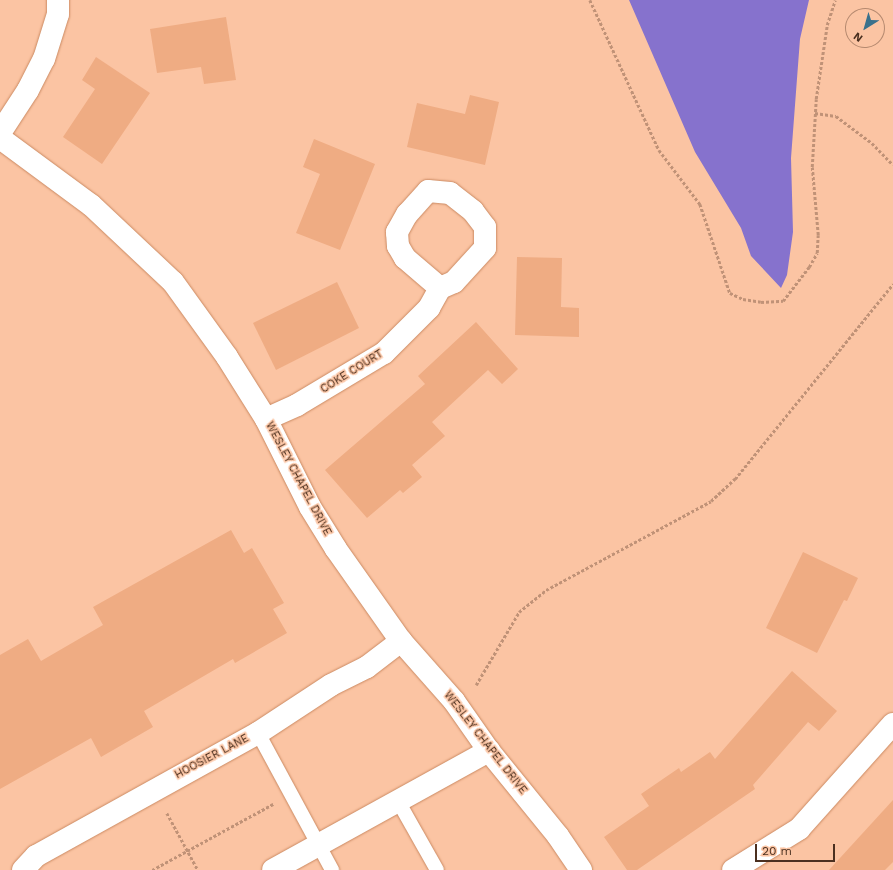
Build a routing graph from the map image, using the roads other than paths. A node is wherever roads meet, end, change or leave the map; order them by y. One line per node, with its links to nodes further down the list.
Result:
1 (58, 0): 2 (street)
2 (0, 133)
3 (0, 138): 5 (street, WESLEY CHAPEL DRIVE)
4 (440, 288): 4 (street); 5 (street, COKE COURT)
5 (266, 419): 6 (street, WESLEY CHAPEL DRIVE)
6 (401, 641): 8 (street, HOOSIER LANE); 9 (street, WESLEY CHAPEL DRIVE)
7 (893, 724): 17 (street)
8 (258, 733): 11 (lane); 12 (street, HOOSIER LANE)
9 (489, 750): 10 (street); 16 (street, WESLEY CHAPEL DRIVE)
10 (398, 801): 11 (street); 15 (lane)
11 (318, 845): 13 (street); 14 (lane)
12 (23, 870)
13 (273, 870)
14 (332, 870)
15 (437, 870)
16 (581, 870)
17 (733, 870)

